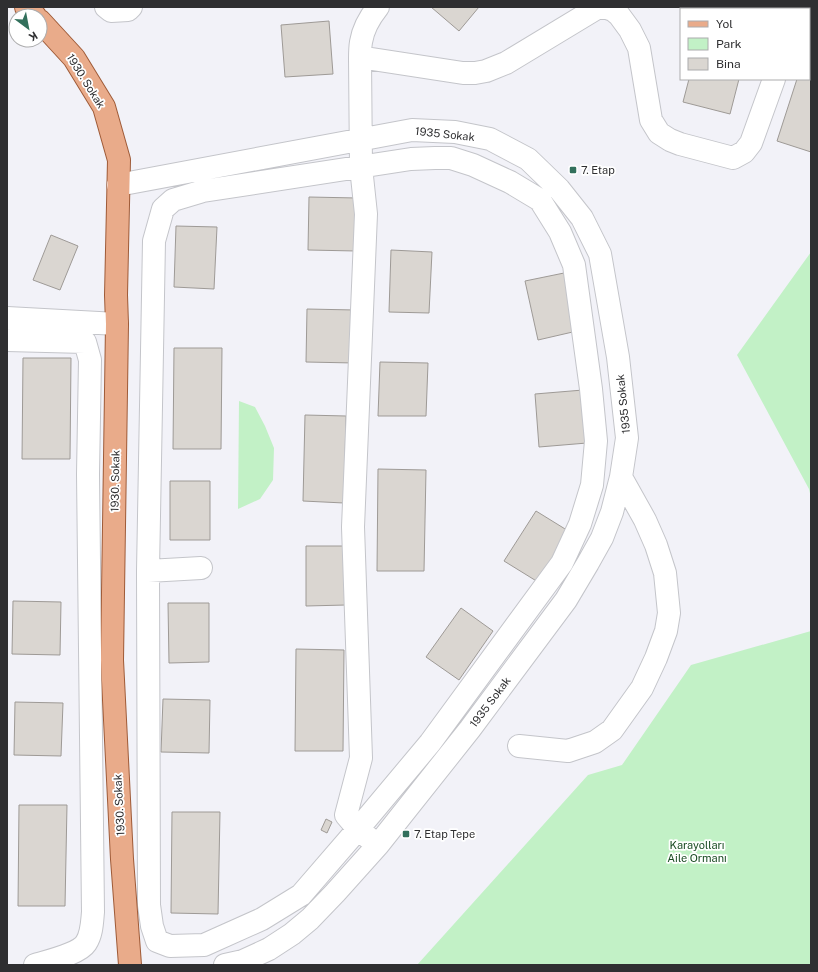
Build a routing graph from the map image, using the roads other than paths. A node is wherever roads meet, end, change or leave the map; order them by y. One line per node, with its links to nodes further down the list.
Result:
1 (106, 7): 2 (street)
2 (131, 7)
3 (378, 7): 5 (street)
4 (48, 30): 9 (main road, 1930. Sokak)
5 (360, 59): 6 (street); 7 (street)
6 (774, 80)
7 (361, 139): 8 (street); 9 (street, 1935 Sokak); 10 (street, 1935 Sokak)
8 (361, 167): 11 (street); 17 (street); 19 (street)
9 (118, 186): 13 (main road, 1930. Sokak)
10 (582, 218): 11 (street); 15 (street, 1935 Sokak)
11 (560, 232): 19 (street)
12 (7, 318): 13 (street)
13 (117, 324): 22 (main road, 1930. Sokak)
14 (7, 340): 21 (street)
15 (621, 477): 18 (street); 20 (street, 1935 Sokak)
16 (201, 568): 17 (street)
17 (148, 571): 19 (street)
18 (519, 746)
19 (358, 829): 20 (street)
20 (378, 845): 23 (street, 1935 Sokak)
21 (35, 965)
22 (130, 965)
23 (225, 965)

